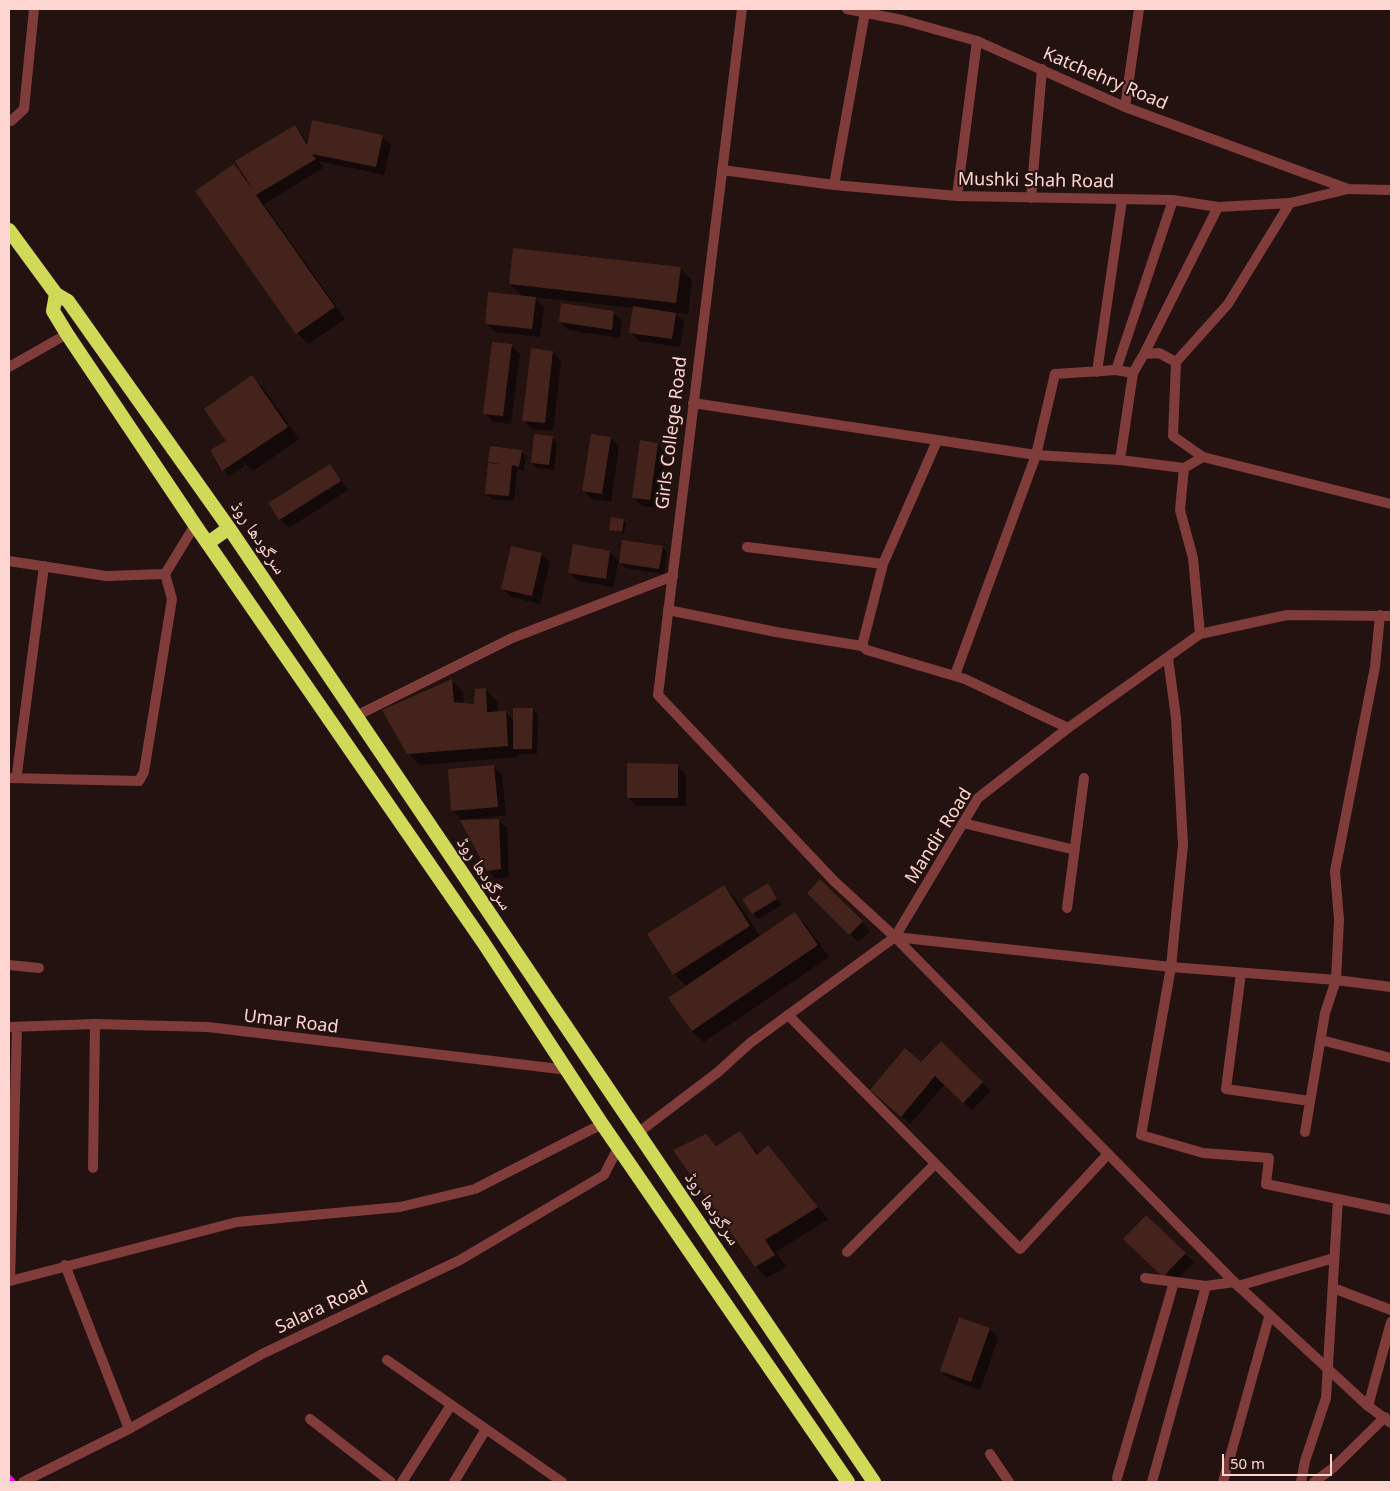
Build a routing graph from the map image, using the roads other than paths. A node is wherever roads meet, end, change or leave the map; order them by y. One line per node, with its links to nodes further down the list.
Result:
1 (34, 9): 9 (street)
2 (742, 9): 10 (street, Girls College Road)
3 (847, 9): 5 (street, Katchehry Road)
4 (1140, 9): 8 (street)
5 (864, 12): 6 (street, Katchehry Road); 11 (street)
6 (978, 41): 7 (street, Katchehry Road); 14 (street)
7 (1042, 69): 8 (street, Katchehry Road); 15 (street)
8 (1125, 107): 12 (street, Katchehry Road)
9 (11, 121)
10 (722, 170): 11 (street, Mushki Shah Road); 29 (street, Girls College Road)
11 (834, 185): 14 (street, Mushki Shah Road)
12 (1348, 188): 13 (street); 18 (street, Mushki Shah Road)
13 (1391, 190)
14 (956, 196): 15 (street, Mushki Shah Road)
15 (1031, 198): 16 (street, Mushki Shah Road)
16 (1122, 200): 17 (street, Mushki Shah Road); 27 (street)
17 (1173, 200): 19 (street, Mushki Shah Road); 26 (street)
18 (1290, 202): 19 (street, Mushki Shah Road); 24 (street)
19 (1218, 207): 23 (street)
20 (9, 230): 21 (highway, سرگودھا روڈ)
21 (56, 294): 22 (highway); 37 (highway, سرگودھا روڈ)
22 (67, 334): 25 (street); 36 (highway)
23 (1144, 354): 24 (street); 28 (street)
24 (1176, 362): 32 (street)
25 (9, 367)
26 (1116, 370): 27 (street); 28 (street)
27 (1097, 372): 31 (street)
28 (1133, 373): 33 (street)
29 (693, 403): 30 (street); 44 (street, Girls College Road)
30 (937, 441): 31 (street); 41 (street)
31 (1036, 455): 33 (street); 51 (street)
32 (1203, 457): 34 (street); 35 (street)
33 (1120, 460): 34 (street)
34 (1184, 468): 48 (street)
35 (1391, 504)
36 (195, 525): 38 (highway); 43 (street)
37 (229, 528): 38 (highway); 52 (highway, سرگودھا روڈ)
38 (208, 543): 57 (highway)
39 (747, 547): 41 (street)
40 (9, 561): 42 (street)
41 (883, 564): 49 (street)
42 (44, 566): 43 (street); 54 (street)
43 (165, 574): 54 (street)
44 (673, 576): 45 (street, Girls College Road); 52 (street)
45 (668, 610): 49 (street); 62 (street, Girls College Road)
46 (1380, 616): 47 (street, Mandir Road); 48 (street, Mandir Road); 68 (street)
47 (1391, 616)
48 (1200, 634): 50 (street, Mandir Road)
49 (862, 646): 51 (street)
50 (1168, 658): 53 (street, Mandir Road); 65 (street)
51 (955, 675): 53 (street)
52 (356, 716): 56 (highway, سرگودھا روڈ)
53 (1068, 728): 58 (street, Mandir Road)
54 (13, 775)
55 (1084, 778): 59 (street)
56 (412, 800): 57 (highway); 61 (highway, سرگودھا روڈ)
57 (393, 812): 63 (highway)
58 (963, 823): 59 (street); 62 (street, Mandir Road)
59 (1075, 850): 60 (street)
60 (1067, 908)
61 (500, 931): 63 (highway); 78 (highway, سرگودھا روڈ)
62 (895, 937): 65 (street); 70 (street, Mandir Road); 81 (street, Girls College Road)
63 (483, 942): 75 (highway)
64 (9, 965): 66 (street)
65 (1171, 967): 67 (street); 84 (street)
66 (39, 968)
67 (1241, 973): 68 (street); 76 (street)
68 (1336, 980): 69 (street); 73 (street)
69 (1391, 987)
70 (788, 1015): 78 (street, Mandir Road); 82 (street)
71 (95, 1024): 72 (street, Umar Road); 75 (street, Umar Road); 83 (street)
72 (13, 1027): 88 (street)
73 (1320, 1040): 74 (street); 76 (street)
74 (1391, 1058)
75 (568, 1070): 77 (highway)
76 (1310, 1101): 79 (street)
77 (602, 1124): 80 (highway); 88 (street)
78 (639, 1132): 98 (highway, سرگودھا روڈ)
79 (1305, 1132)
80 (619, 1146): 100 (highway); 105 (street, Salara Road)
81 (1108, 1154): 82 (street); 91 (street, Girls College Road)
82 (934, 1164): 86 (street)
83 (93, 1168)
84 (1338, 1198): 85 (street); 87 (street)
85 (1391, 1210)
86 (847, 1252)
87 (1334, 1258): 91 (street); 93 (street)
88 (65, 1265): 105 (street)
89 (1145, 1278): 90 (street)
90 (1174, 1282): 92 (street); 108 (street)
91 (1236, 1284): 92 (street); 95 (street, Girls College Road)
92 (1206, 1286): 117 (street)
93 (1333, 1288): 94 (street); 99 (street)
94 (1391, 1310)
95 (1269, 1316): 99 (street, Girls College Road); 118 (street)
96 (1391, 1322): 102 (street)
97 (387, 1360): 101 (street)
98 (797, 1369): 100 (highway); 115 (highway, سرگودھا روڈ)
99 (1328, 1369): 102 (street, Girls College Road); 119 (street)
100 (780, 1381): 114 (highway)
101 (451, 1405): 106 (street); 111 (street)
102 (1368, 1406): 104 (street, Girls College Road)
103 (310, 1419): 110 (street)
104 (1388, 1420): 120 (street)
105 (129, 1429): 109 (street, Salara Road)
106 (486, 1429): 112 (street); 113 (street)
107 (990, 1454): 116 (street)
108 (1117, 1478)
109 (23, 1482)
110 (391, 1482)
111 (402, 1482)
112 (454, 1482)
113 (562, 1482)
114 (848, 1482)
115 (874, 1482)
116 (1010, 1482)
117 (1152, 1482)
118 (1223, 1482)
119 (1301, 1482)
120 (1314, 1482)

